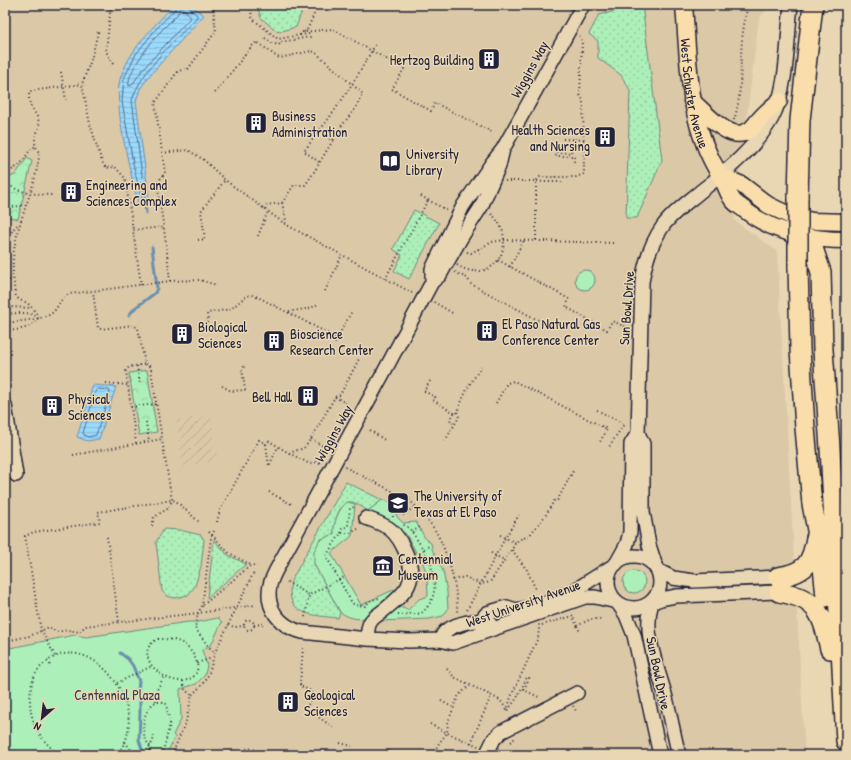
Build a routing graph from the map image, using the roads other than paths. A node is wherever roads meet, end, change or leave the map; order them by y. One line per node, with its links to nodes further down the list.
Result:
1 (583, 5): 21 (street, Wiggins Way)
2 (684, 5): 5 (main road, West Schuster Avenue)
3 (791, 5): 6 (street, Sun Bowl Drive)
4 (812, 5): 15 (highway, bridge)
5 (692, 101): 6 (main road); 7 (main road, West Schuster Avenue)
6 (779, 101): 7 (street, Sun Bowl Drive)
7 (721, 176): 8 (main road); 9 (main road, West Schuster Avenue); 12 (street, Sun Bowl Drive)
8 (846, 222)
9 (792, 233): 10 (main road, West Schuster Avenue); 28 (highway)
10 (846, 240)
11 (5, 405): 13 (street)
12 (638, 433): 16 (street, Sun Bowl Drive); 17 (street)
13 (16, 475)
14 (366, 518): 24 (street)
15 (817, 532): 18 (highway); 26 (highway)
16 (616, 564): 17 (street); 19 (street); 22 (street, West University Avenue)
17 (658, 570): 18 (street); 20 (street)
18 (778, 584): 20 (street); 26 (highway)
19 (616, 602): 20 (street); 23 (street, West University Avenue); 30 (street, Sun Bowl Drive)
20 (652, 602): 31 (street, Sun Bowl Drive)
21 (270, 603): 24 (street, West University Avenue)
22 (468, 618): 23 (street); 25 (street, West University Avenue)
23 (474, 636): 25 (street, West University Avenue)
24 (368, 639): 25 (street, West University Avenue)
25 (440, 640)
26 (830, 649): 32 (highway)
27 (577, 693): 29 (street)
28 (846, 741)
29 (487, 752)
30 (660, 755)
31 (679, 755)
32 (840, 755)

